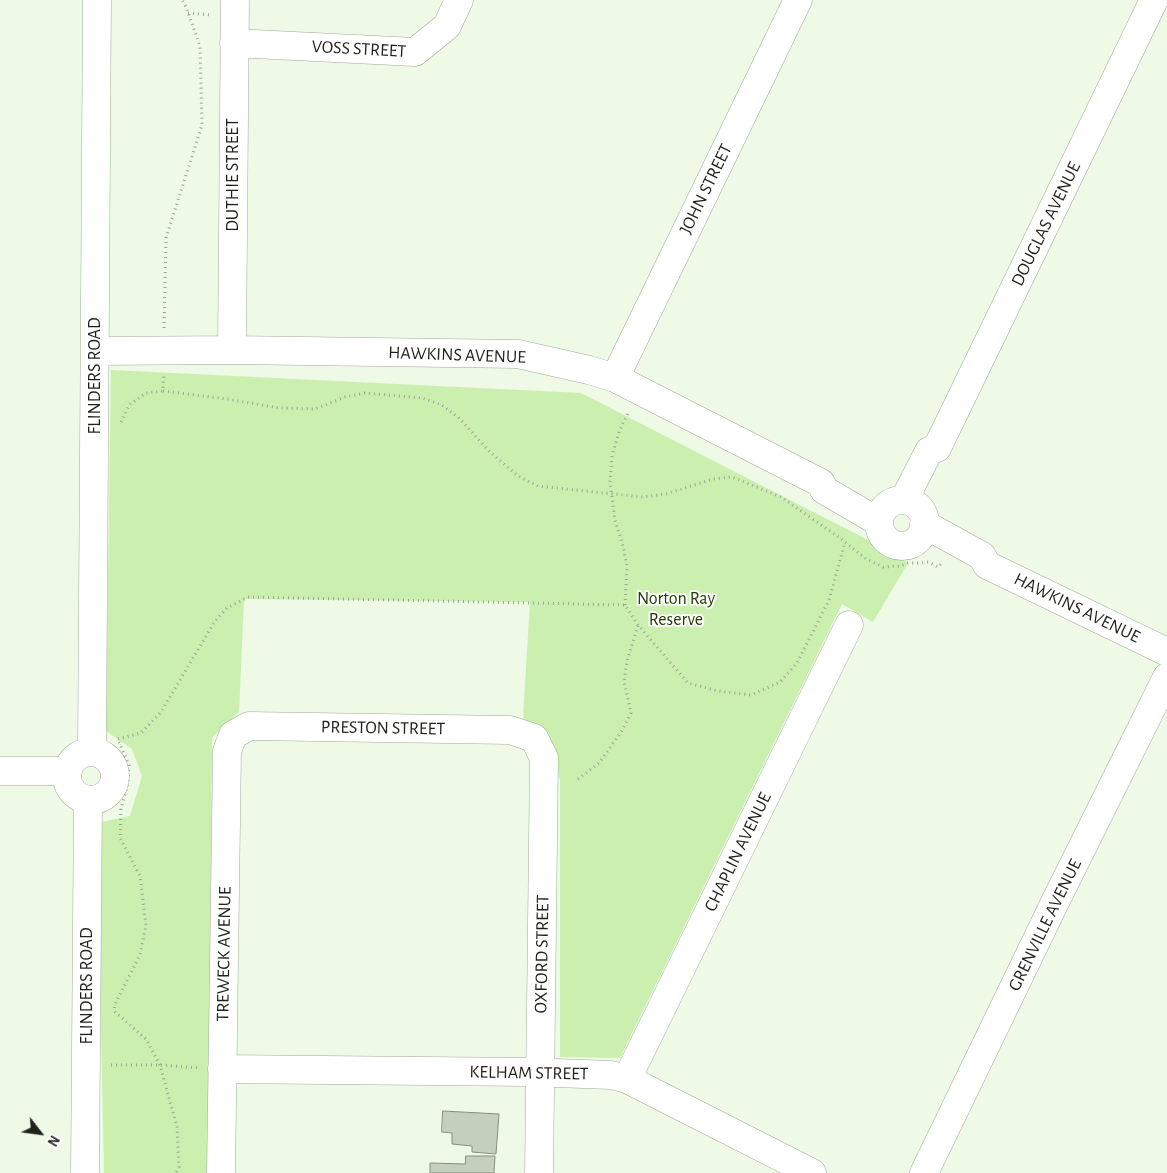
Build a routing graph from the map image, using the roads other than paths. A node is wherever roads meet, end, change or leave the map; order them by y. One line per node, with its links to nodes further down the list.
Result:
1 (97, 0): 8 (street, FLINDERS ROAD)
2 (459, 0): 6 (street, VOSS STREET)
3 (798, 0): 9 (street, JOHN STREET)
4 (1154, 0): 10 (street, DOUGLAS AVENUE)
5 (225, 7): 6 (street, DUTHIE STREET)
6 (234, 43): 7 (street, DUTHIE STREET)
7 (232, 350): 8 (street, HAWKINS AVENUE); 9 (street, HAWKINS AVENUE)
8 (95, 351): 17 (street, FLINDERS ROAD)
9 (615, 378): 10 (street, HAWKINS AVENUE)
10 (905, 517): 11 (street, HAWKINS AVENUE); 11 (street, HAWKINS AVENUE)
11 (987, 565): 13 (street, HAWKINS AVENUE)
12 (849, 625): 23 (street, CHAPLIN AVENUE)
13 (1167, 652)
14 (1167, 677): 28 (street, GRENVILLE AVENUE)
15 (233, 736): 16 (street, PRESTON STREET); 21 (street, TREWECK AVENUE)
16 (534, 738): 22 (street, OXFORD STREET)
17 (92, 752): 19 (street); 20 (street)
18 (0, 771): 19 (street)
19 (68, 771): 20 (street)
20 (88, 800): 24 (street, FLINDERS ROAD)
21 (222, 1069): 22 (street, KELHAM STREET); 25 (street, TREWECK AVENUE)
22 (541, 1073): 23 (street, KELHAM STREET); 26 (street, OXFORD STREET)
23 (627, 1079): 27 (street, KELHAM STREET)
24 (85, 1173)
25 (221, 1173)
26 (539, 1173)
27 (812, 1173)
28 (924, 1173)

